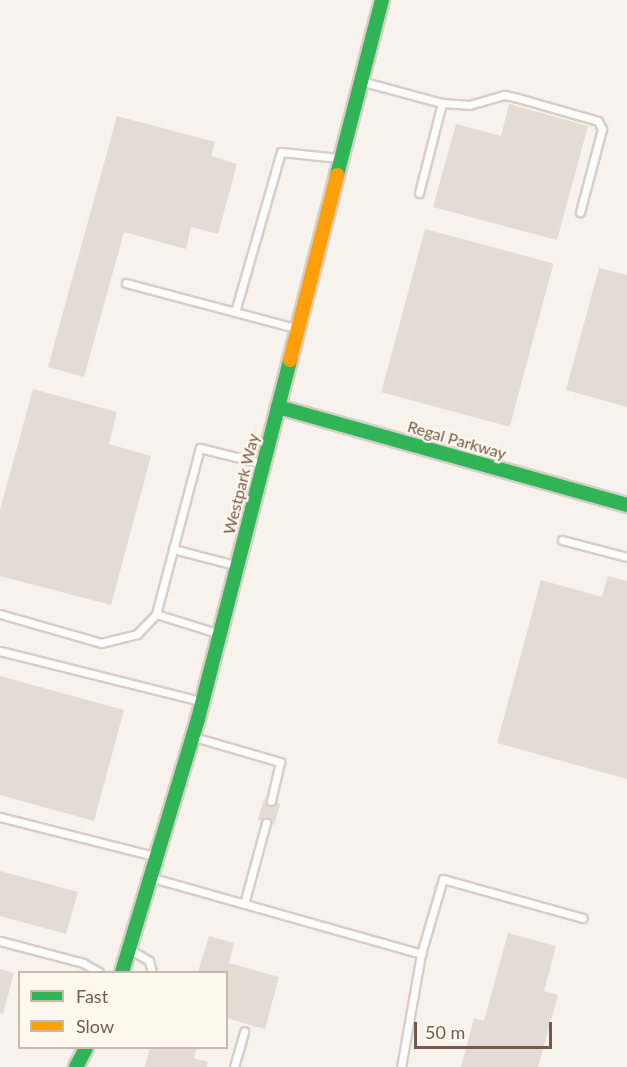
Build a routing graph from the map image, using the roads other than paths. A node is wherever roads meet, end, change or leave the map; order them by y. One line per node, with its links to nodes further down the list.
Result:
1 (382, 0): 2 (street, Westpark Way)
2 (361, 81): 3 (lane); 4 (street, Westpark Way)
3 (442, 103): 5 (lane); 6 (lane)
4 (341, 159): 8 (lane); 9 (street, Westpark Way)
5 (419, 193)
6 (580, 212)
7 (126, 283): 8 (lane)
8 (235, 312): 9 (lane)
9 (298, 329): 10 (street, Westpark Way)
10 (278, 407): 11 (street, Westpark Way); 12 (street, Regal Parkway)
11 (263, 464): 14 (lane); 16 (street, Westpark Way)
12 (627, 505)
13 (562, 540): 15 (lane)
14 (173, 549): 16 (lane); 18 (lane)
15 (627, 557)
16 (237, 566): 19 (street, Westpark Way)
17 (0, 614): 18 (lane)
18 (156, 614): 19 (lane)
19 (220, 633): 21 (street, Westpark Way)
20 (0, 651): 21 (lane)
21 (202, 702): 22 (street, Westpark Way)
22 (192, 737): 23 (lane); 26 (street, Westpark Way)
23 (271, 801)
24 (0, 817): 26 (lane)
25 (266, 823): 28 (lane)
26 (157, 857): 27 (street, Westpark Way)
27 (151, 878): 28 (lane); 31 (street, Westpark Way)
28 (244, 904): 32 (lane)
29 (583, 918): 32 (lane)
30 (0, 941): 33 (lane)
31 (130, 949): 34 (street, Westpark Way); 35 (lane)
32 (421, 954): 40 (lane)
33 (97, 971)
34 (122, 971)
35 (152, 971)
36 (244, 1030): 39 (lane)
37 (85, 1049): 38 (street)
38 (76, 1067)
39 (234, 1067)
40 (401, 1067)

